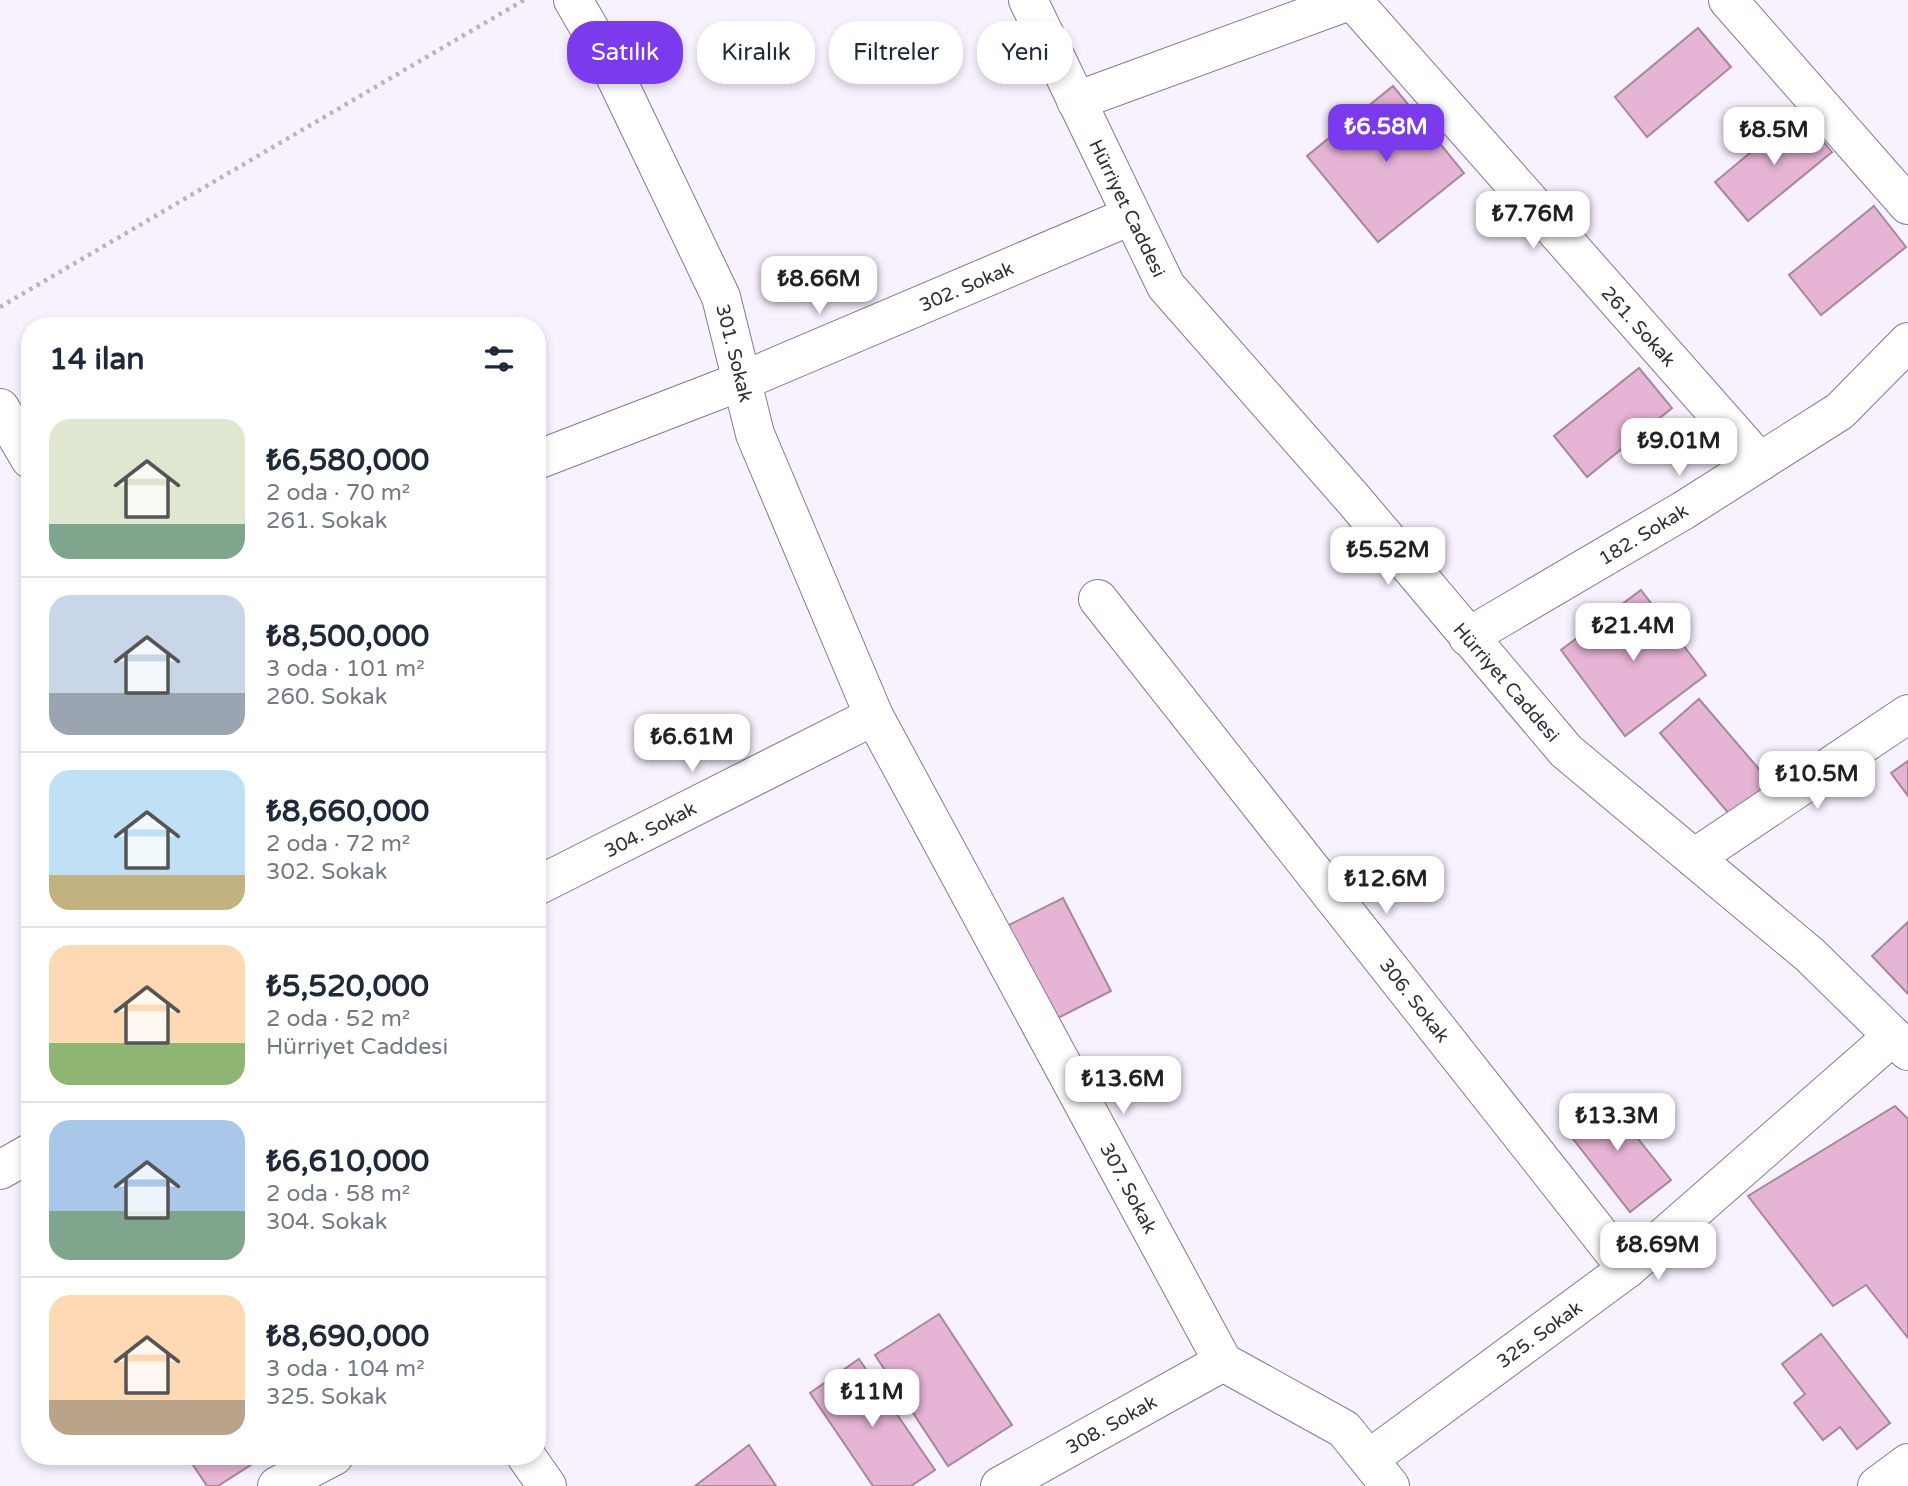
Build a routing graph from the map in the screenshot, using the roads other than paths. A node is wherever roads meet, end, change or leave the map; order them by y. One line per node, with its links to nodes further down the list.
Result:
1 (573, 0): 9 (street, 301. Sokak)
2 (1028, 0): 5 (street, Hürriyet Caddesi)
3 (1352, 0): 5 (street); 13 (street, 261. Sokak)
4 (1728, 0): 6 (street)
5 (1076, 101): 15 (street, Hürriyet Caddesi)
6 (1908, 205)
7 (1121, 220): 9 (street, 302. Sokak)
8 (1908, 342): 13 (street, 182. Sokak)
9 (742, 382): 12 (street, 302. Sokak); 17 (street, 301. Sokak)
10 (0, 408): 11 (street)
11 (21, 444)
12 (546, 457)
13 (1760, 462): 15 (street, 182. Sokak)
14 (1098, 598): 23 (street, 306. Sokak)
15 (1468, 637): 18 (street, Hürriyet Caddesi)
16 (1908, 714): 18 (street)
17 (874, 716): 19 (street, 304. Sokak); 24 (street, 307. Sokak)
18 (1693, 858): 20 (street, Hürriyet Caddesi)
19 (546, 881)
20 (1901, 1044): 23 (street, 325. Sokak)
21 (21, 1158): 22 (street)
22 (0, 1170)
23 (1627, 1269): 28 (street, 325. Sokak)
24 (1223, 1362): 28 (street); 31 (street, 308. Sokak)
25 (1908, 1463): 32 (street)
26 (317, 1465): 29 (street)
27 (532, 1465): 30 (street)
28 (1379, 1473)
29 (277, 1486)
30 (547, 1486)
31 (1000, 1486)
32 (1877, 1486)

